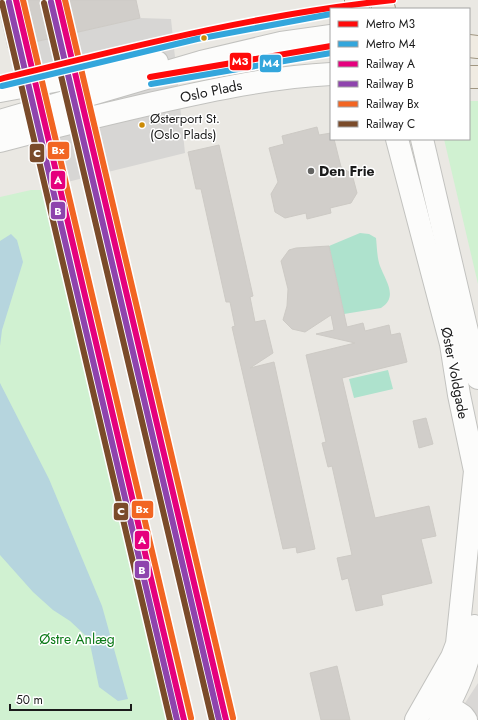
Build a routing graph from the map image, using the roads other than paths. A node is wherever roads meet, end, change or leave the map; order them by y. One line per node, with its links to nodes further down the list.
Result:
1 (330, 36): 2 (street, Oslo Plads)
2 (237, 54): 4 (street); 5 (street, Oslo Plads)
3 (330, 74): 8 (street, Oslo Plads)
4 (0, 91)
5 (0, 121)
6 (397, 140): 9 (street, Øster Voldgade)
7 (422, 140): 9 (street, Øster Voldgade)
8 (0, 141)
9 (472, 372): 10 (street, Øster Voldgade)
10 (476, 471): 13 (street, Øster Voldgade)
11 (478, 587): 12 (street)
12 (444, 713): 14 (street)
13 (416, 720)
14 (466, 720)

